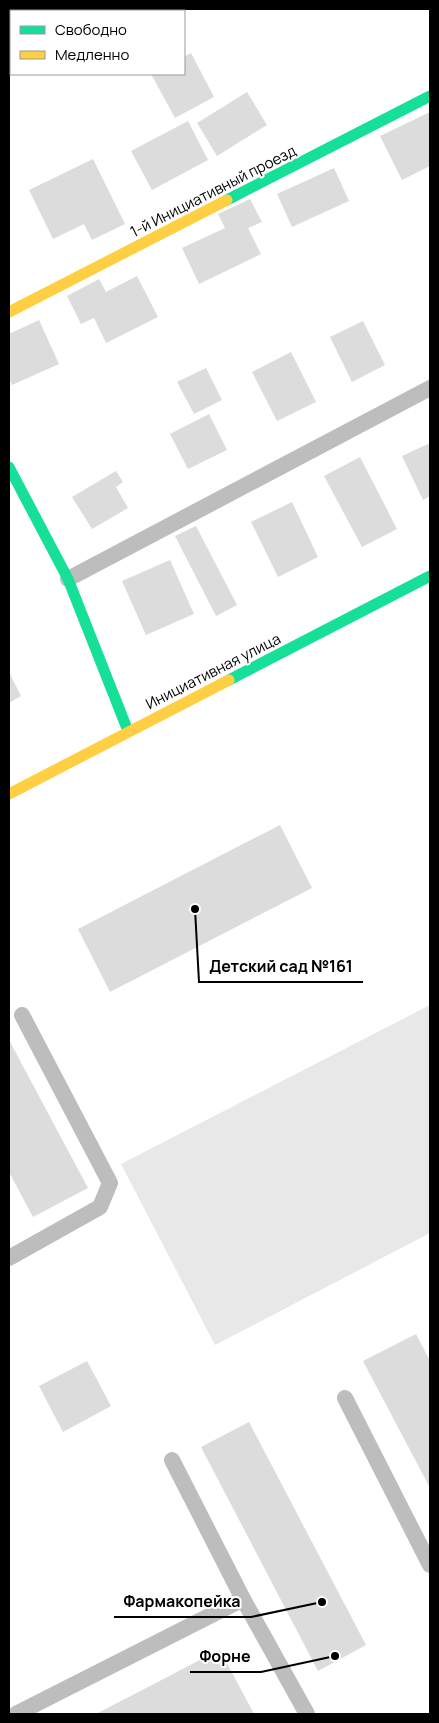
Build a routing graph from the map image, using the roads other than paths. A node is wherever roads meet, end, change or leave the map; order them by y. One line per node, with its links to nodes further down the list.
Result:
1 (430, 96): 2 (street, 1-й Инициативный проезд)
2 (9, 312)
3 (430, 388): 6 (lane)
4 (9, 467): 6 (street)
5 (430, 576): 7 (street, Инициативная улица)
6 (68, 579): 7 (street)
7 (128, 731): 8 (street, Инициативная улица)
8 (9, 794)
9 (22, 1015): 10 (lane)
10 (9, 1258)
11 (345, 1398): 13 (lane)
12 (172, 1460): 14 (lane)
13 (430, 1565)
14 (243, 1599): 15 (lane); 16 (lane)
15 (16, 1714)
16 (308, 1714)

